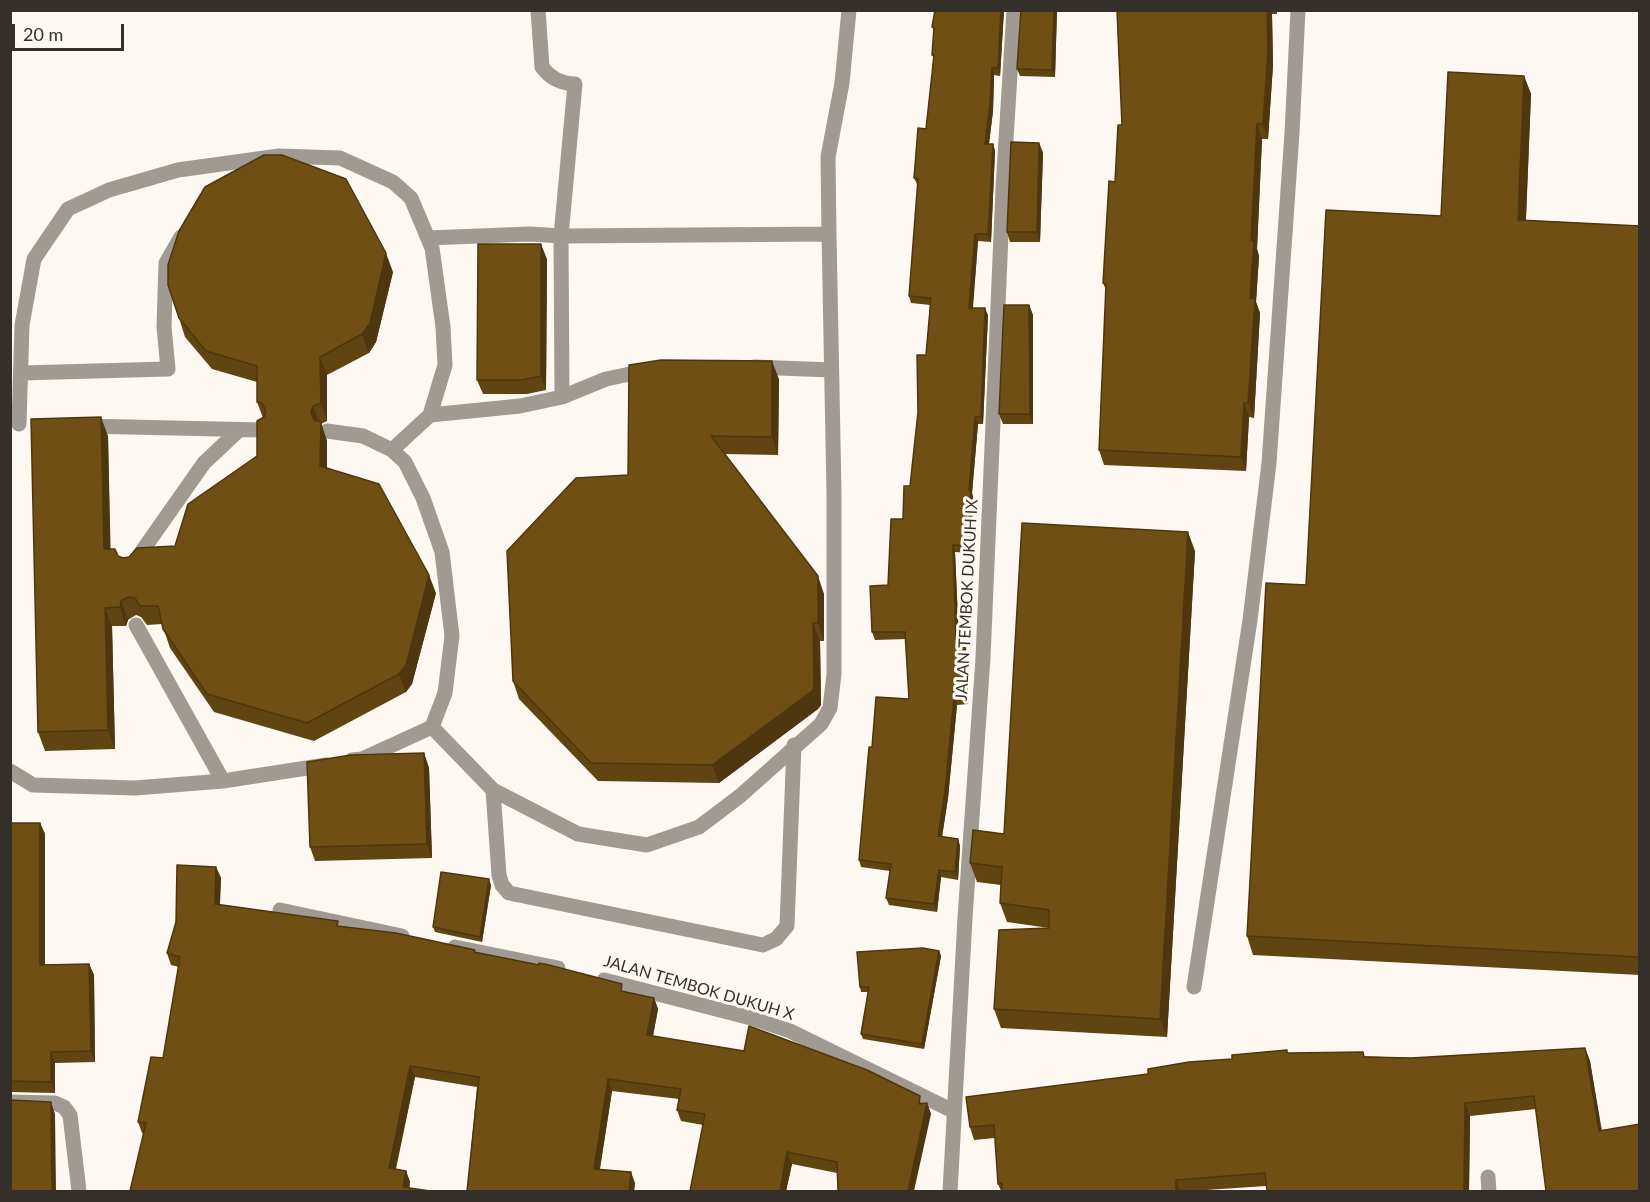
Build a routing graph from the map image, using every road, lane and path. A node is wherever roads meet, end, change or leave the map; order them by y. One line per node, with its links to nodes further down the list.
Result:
1 (538, 10): 9 (street)
2 (849, 10): 8 (street)
3 (1014, 10): 35 (street, JALAN TEMBOK DUKUH IX)
4 (1298, 10): 33 (street)
5 (224, 165): 6 (street); 10 (street); 14 (street)
6 (212, 184)
7 (189, 224): 14 (street)
8 (829, 234): 9 (street); 13 (street)
9 (561, 236): 10 (street); 15 (street)
10 (428, 238): 16 (street)
11 (737, 366): 13 (street)
12 (668, 368): 15 (street)
13 (831, 370): 26 (street)
14 (21, 373): 18 (street)
15 (562, 397): 16 (street)
16 (430, 415): 22 (street)
17 (66, 425): 19 (street)
18 (20, 427)
19 (239, 430): 20 (street); 23 (street)
20 (263, 430)
21 (327, 430): 22 (street)
22 (392, 450): 25 (street)
23 (131, 567)
24 (136, 625): 28 (street)
25 (432, 727): 28 (street); 29 (street)
26 (794, 745): 29 (street); 29 (street)
27 (10, 771): 28 (street)
28 (223, 781)
29 (493, 790)
30 (280, 910): 31 (street)
31 (418, 939)
32 (441, 944): 35 (street, JALAN TEMBOK DUKUH X)
33 (1194, 987)
34 (10, 1102): 36 (street)
35 (953, 1111): 37 (street, JALAN TEMBOK DUKUH IX)
36 (79, 1191)
37 (950, 1191)

